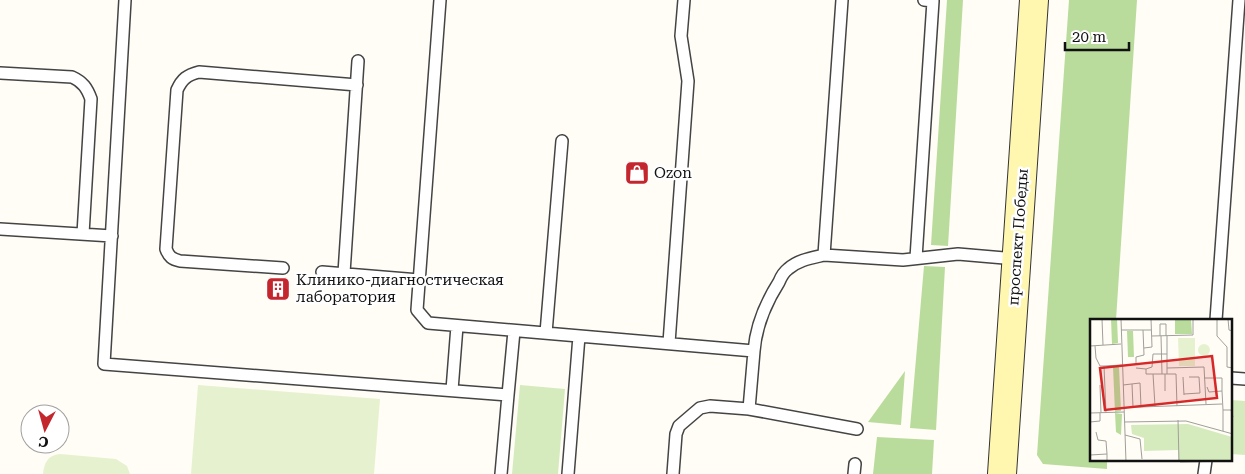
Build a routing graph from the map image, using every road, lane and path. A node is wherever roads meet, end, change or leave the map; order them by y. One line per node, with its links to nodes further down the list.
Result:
1 (125, 0): 14 (lane)
2 (440, 0): 21 (lane)
3 (684, 0): 27 (lane)
4 (842, 0): 15 (lane)
5 (930, 0): 16 (lane)
6 (1034, 0): 17 (main road, проспект Победы)
7 (1239, 0): 22 (lane)
8 (358, 61): 10 (lane)
9 (0, 73): 13 (lane)
10 (356, 85): 18 (lane); 20 (lane)
11 (562, 141): 25 (lane)
12 (0, 229): 13 (lane)
13 (83, 234): 14 (lane)
14 (112, 236): 31 (lane)
15 (824, 255): 16 (lane); 28 (lane)
16 (916, 258): 17 (lane)
17 (1016, 259): 38 (main road, проспект Победы)
18 (283, 268)
19 (322, 272): 20 (lane)
20 (344, 273): 21 (lane)
21 (419, 280): 23 (lane)
22 (1216, 319)
23 (457, 326): 24 (lane); 31 (lane)
24 (514, 331): 25 (lane); 32 (lane)
25 (546, 333): 26 (lane)
26 (579, 336): 27 (lane); 36 (lane)
27 (669, 343): 28 (lane)
28 (754, 351): 33 (lane)
29 (1232, 378): 30 (lane)
30 (1245, 380)
31 (452, 390): 32 (lane)
32 (508, 395): 35 (lane)
33 (749, 409): 34 (lane); 37 (lane)
34 (857, 429)
35 (502, 474)
36 (568, 474)
37 (673, 474)
38 (1007, 474)

